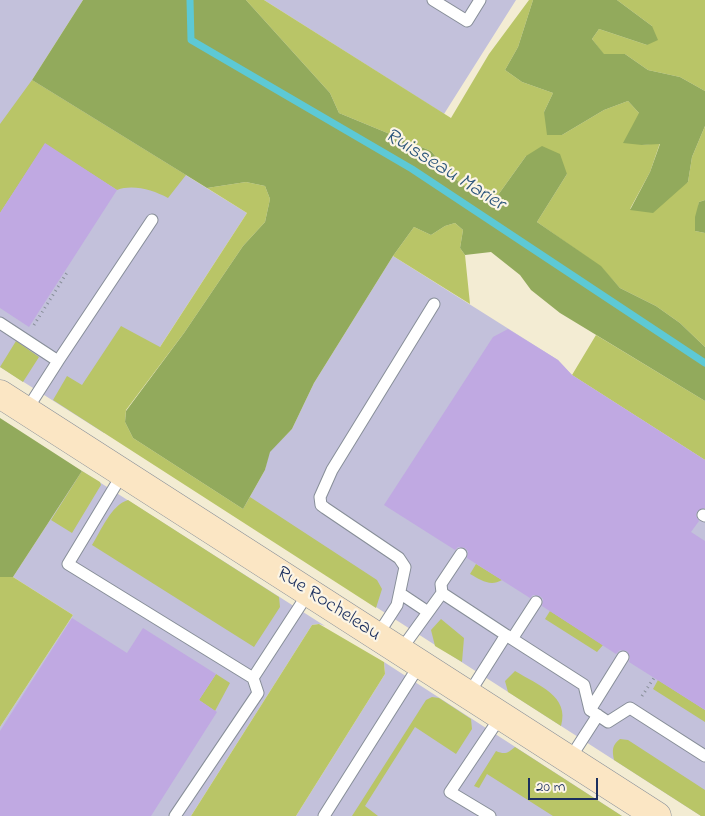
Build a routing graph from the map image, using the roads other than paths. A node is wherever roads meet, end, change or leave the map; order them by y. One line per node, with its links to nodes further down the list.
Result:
1 (433, 0): 2 (lane)
2 (480, 0)
3 (152, 220): 6 (lane)
4 (434, 304): 13 (lane)
5 (0, 323): 6 (lane)
6 (58, 361): 8 (lane)
7 (0, 394): 8 (street, Rue Rocheleau)
8 (26, 411): 9 (street, Rue Rocheleau)
9 (123, 473): 11 (street, Rue Rocheleau); 20 (lane)
10 (461, 554): 12 (lane)
11 (309, 592): 16 (street, Rue Rocheleau); 20 (lane)
12 (442, 592): 15 (lane); 17 (lane)
13 (401, 594): 15 (lane); 16 (lane)
14 (536, 602): 17 (lane)
15 (428, 612): 18 (lane)
16 (377, 636): 18 (street, Rue Rocheleau)
17 (509, 637): 21 (lane); 22 (lane)
18 (410, 658): 21 (street, Rue Rocheleau); 27 (lane)
19 (622, 658): 22 (lane)
20 (253, 678): 26 (lane)
21 (468, 695): 23 (street, Rue Rocheleau)
22 (594, 712): 24 (lane); 25 (lane)
23 (501, 716): 25 (street, Rue Rocheleau); 28 (lane)
24 (705, 756)
25 (570, 760): 29 (street, Rue Rocheleau)
26 (175, 816)
27 (324, 816)
28 (490, 816)
29 (657, 816)

